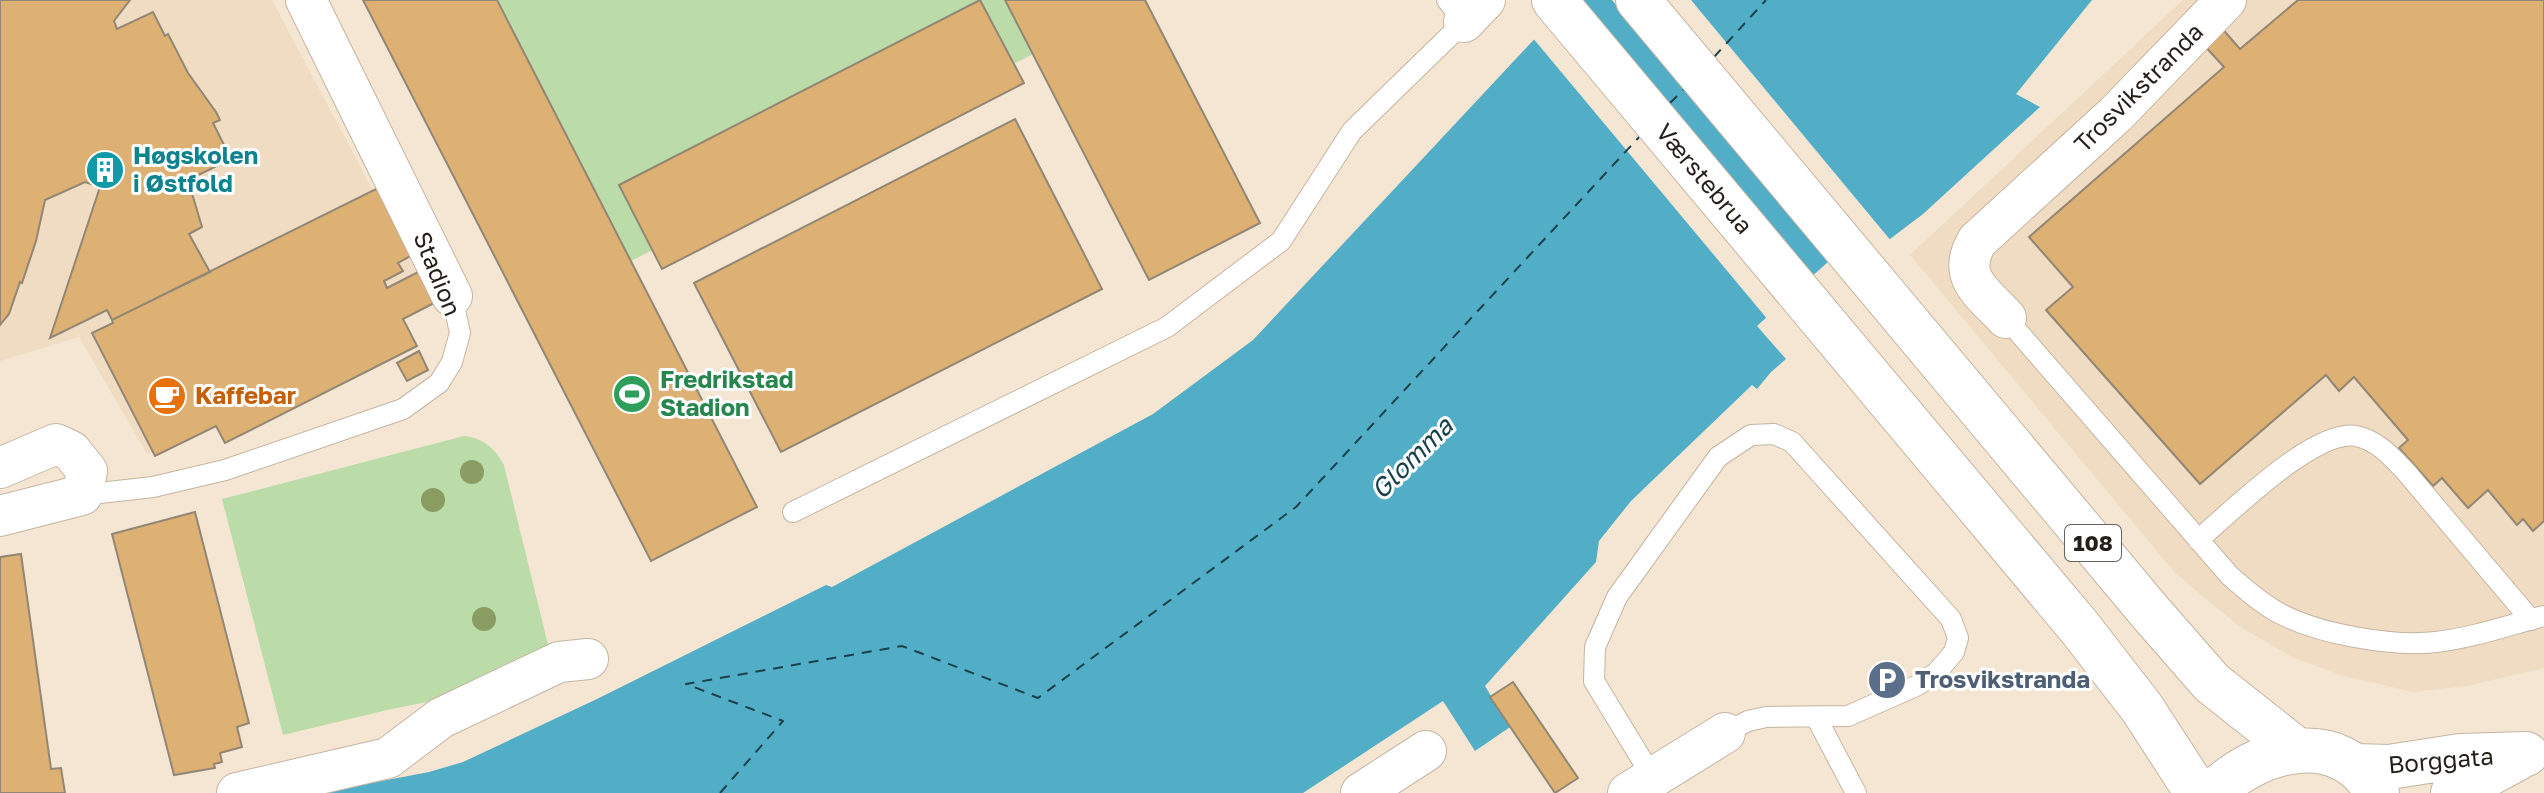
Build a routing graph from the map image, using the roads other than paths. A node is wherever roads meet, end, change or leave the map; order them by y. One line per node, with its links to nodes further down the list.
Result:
1 (306, 0): 6 (street, Stadion)
2 (1554, 0): 25 (main road, Værstebrua / 108)
3 (1638, 0): 18 (main road, 108)
4 (2226, 0): 7 (street, Trosvikstranda)
5 (1465, 7): 10 (lane)
6 (452, 296): 9 (lane, Stadion)
7 (2006, 318): 12 (lane)
8 (0, 468): 9 (street)
9 (82, 495): 11 (street)
10 (793, 512)
11 (0, 516)
12 (2198, 540): 13 (lane); 13 (lane)
13 (2537, 618)
14 (588, 659): 22 (street)
15 (1816, 717): 16 (lane); 21 (lane); 24 (lane)
16 (1725, 733): 21 (street)
17 (1426, 751): 23 (street)
18 (2298, 751): 20 (main road, 108); 26 (main road, 108)
19 (2535, 751): 20 (main road, Borggata / 108); 27 (main road, Borggata / 108)
20 (2367, 780)
21 (1648, 788)
22 (237, 793)
23 (1361, 793)
24 (1856, 793)
25 (2197, 793)
26 (2213, 793)
27 (2453, 793)

